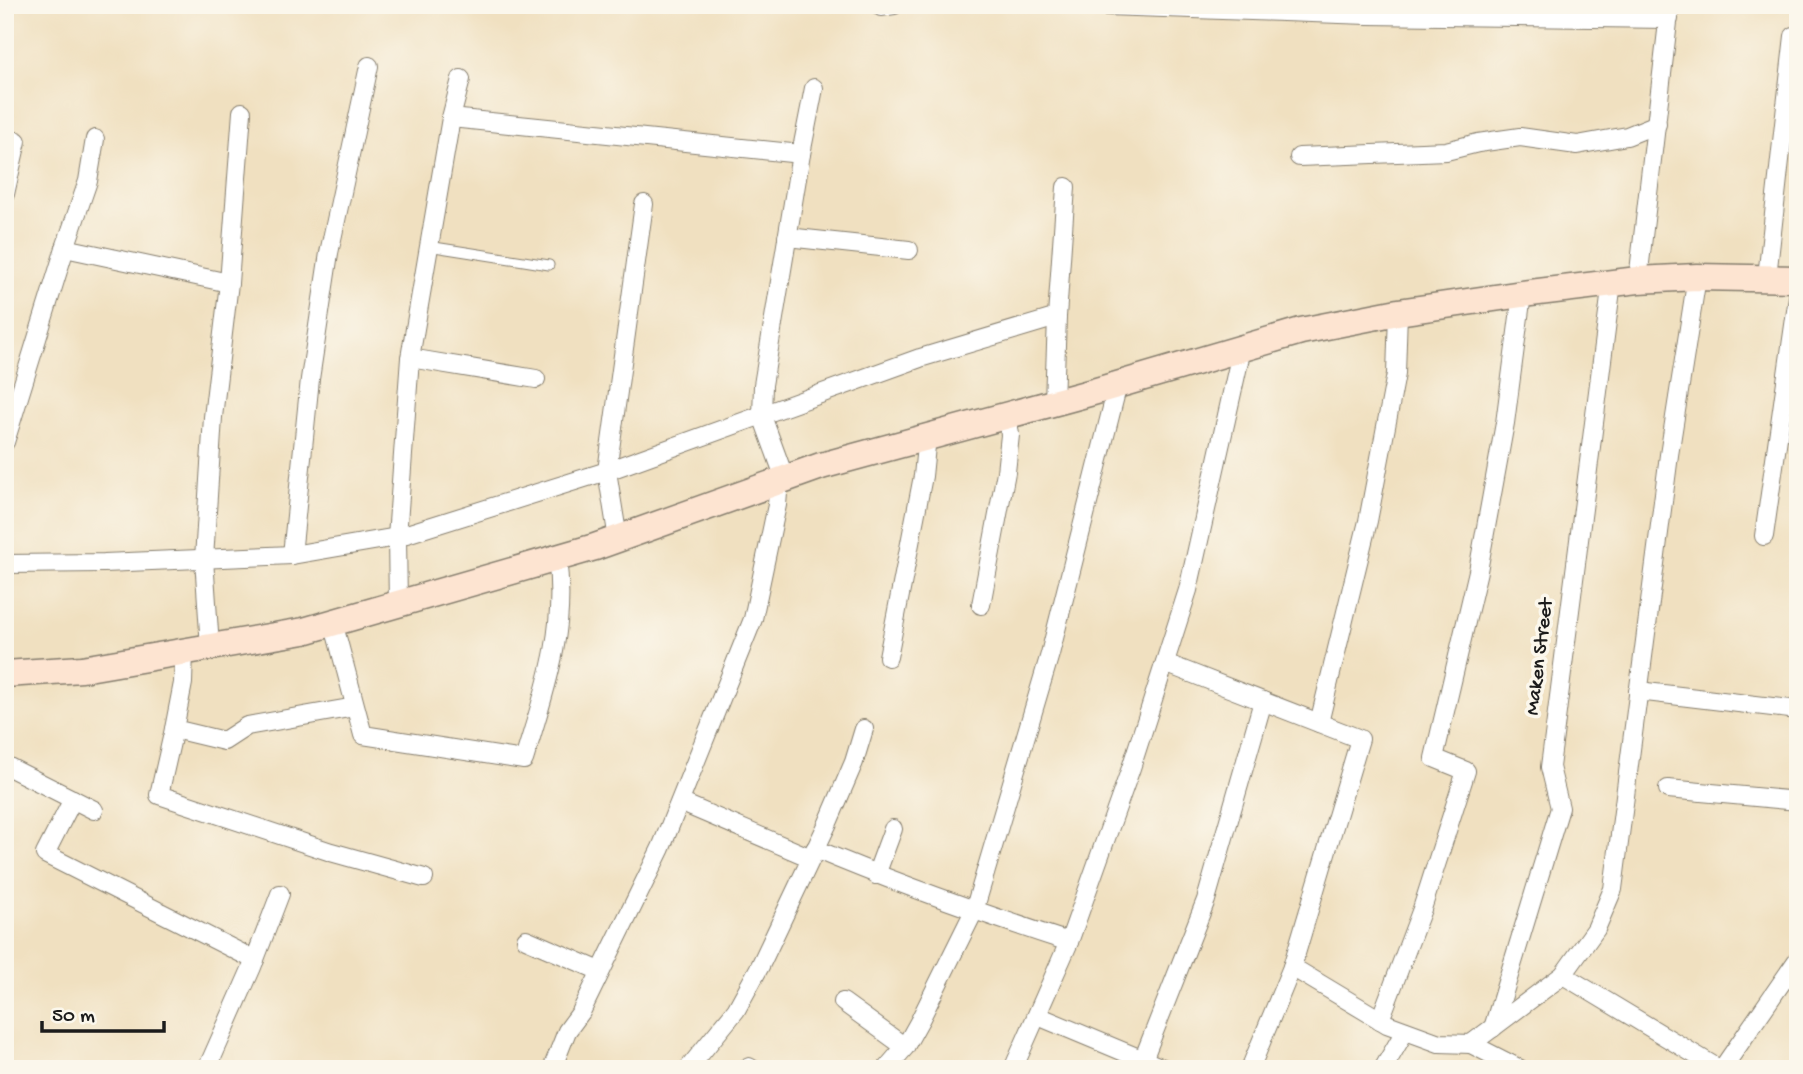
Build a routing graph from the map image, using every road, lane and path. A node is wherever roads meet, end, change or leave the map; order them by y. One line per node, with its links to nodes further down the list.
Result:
1 (1077, 5): 2 (street)
2 (1670, 12): 10 (street)
3 (1794, 36): 7 (street)
4 (369, 66): 47 (street)
5 (461, 79): 9 (street)
6 (814, 88): 13 (street)
7 (1792, 104): 24 (street)
8 (242, 112): 28 (street)
9 (451, 118): 13 (street); 19 (street)
10 (1657, 124): 14 (street); 25 (street)
11 (95, 139): 20 (street)
12 (16, 141): 16 (street)
13 (800, 154): 18 (street)
14 (1299, 157)
15 (1066, 187): 32 (street)
16 (5, 194)
17 (645, 204): 42 (street)
18 (787, 237): 21 (street); 39 (street)
19 (428, 246): 22 (lane); 34 (street)
20 (65, 248): 28 (street); 41 (street)
21 (909, 250)
22 (549, 265)
23 (1697, 277): 24 (street); 25 (street); 59 (street)
24 (1767, 277): 26 (street)
25 (1638, 279): 27 (street)
26 (1798, 279)
27 (1612, 282): 29 (street); 88 (street, Maken Street)
28 (229, 283): 49 (street)
29 (1522, 293): 31 (street); 87 (street)
30 (1798, 298): 44 (street)
31 (1398, 312): 33 (street); 63 (street)
32 (1057, 317): 37 (street); 39 (street)
33 (1242, 348): 36 (street); 57 (street)
34 (410, 358): 35 (street); 45 (street)
35 (536, 379)
36 (1118, 384): 37 (street); 77 (street)
37 (1054, 402): 38 (street)
38 (1007, 414): 40 (street); 52 (street)
39 (762, 416): 42 (street); 43 (street)
40 (927, 436): 43 (street); 56 (street)
41 (5, 442)
42 (607, 471): 45 (street); 46 (street)
43 (782, 480): 46 (street); 70 (street)
44 (1764, 536)
45 (397, 537): 47 (street); 51 (street)
46 (618, 539): 48 (street)
47 (292, 555): 49 (street)
48 (557, 558): 51 (street); 61 (street)
49 (204, 559): 50 (street); 54 (street)
50 (5, 564)
51 (398, 604): 53 (street)
52 (981, 605)
53 (333, 622): 54 (street); 61 (street)
54 (210, 647): 55 (street)
55 (184, 652): 58 (street); 64 (street)
56 (888, 657)
57 (1165, 663): 60 (street); 79 (street)
58 (5, 674)
59 (1638, 691): 62 (street); 84 (street)
60 (1264, 701): 63 (street); 92 (street)
61 (355, 707): 64 (street)
62 (1798, 710)
63 (1319, 723): 82 (street)
64 (174, 729): 75 (street)
65 (864, 729): 73 (street)
66 (5, 765): 68 (street)
67 (1668, 789): 69 (street)
68 (73, 799): 71 (street); 81 (street)
69 (1798, 801)
70 (680, 802): 73 (street); 83 (street)
71 (94, 810)
72 (893, 829): 74 (street)
73 (813, 853): 74 (street); 95 (street)
74 (876, 875): 77 (street)
75 (424, 878)
76 (280, 894): 81 (street)
77 (974, 911): 79 (street); 91 (street)
78 (526, 939): 83 (street)
79 (1069, 942): 86 (street)
80 (1798, 958): 102 (street)
81 (255, 960): 93 (street)
82 (1292, 967): 87 (street); 99 (street)
83 (600, 971): 94 (street)
84 (1563, 975): 88 (street); 102 (street)
85 (843, 1002): 91 (street)
86 (1038, 1016): 92 (street); 97 (street)
87 (1380, 1020): 89 (street)
88 (1493, 1028): 90 (street)
89 (1405, 1031): 90 (street); 100 (street)
90 (1471, 1044): 101 (street)
91 (905, 1047): 96 (street)
92 (1143, 1060): 98 (street)
93 (207, 1069)
94 (552, 1069)
95 (688, 1069)
96 (886, 1069)
97 (1013, 1069)
98 (1165, 1069)
99 (1250, 1069)
100 (1382, 1069)
101 (1520, 1069)
102 (1720, 1069)

